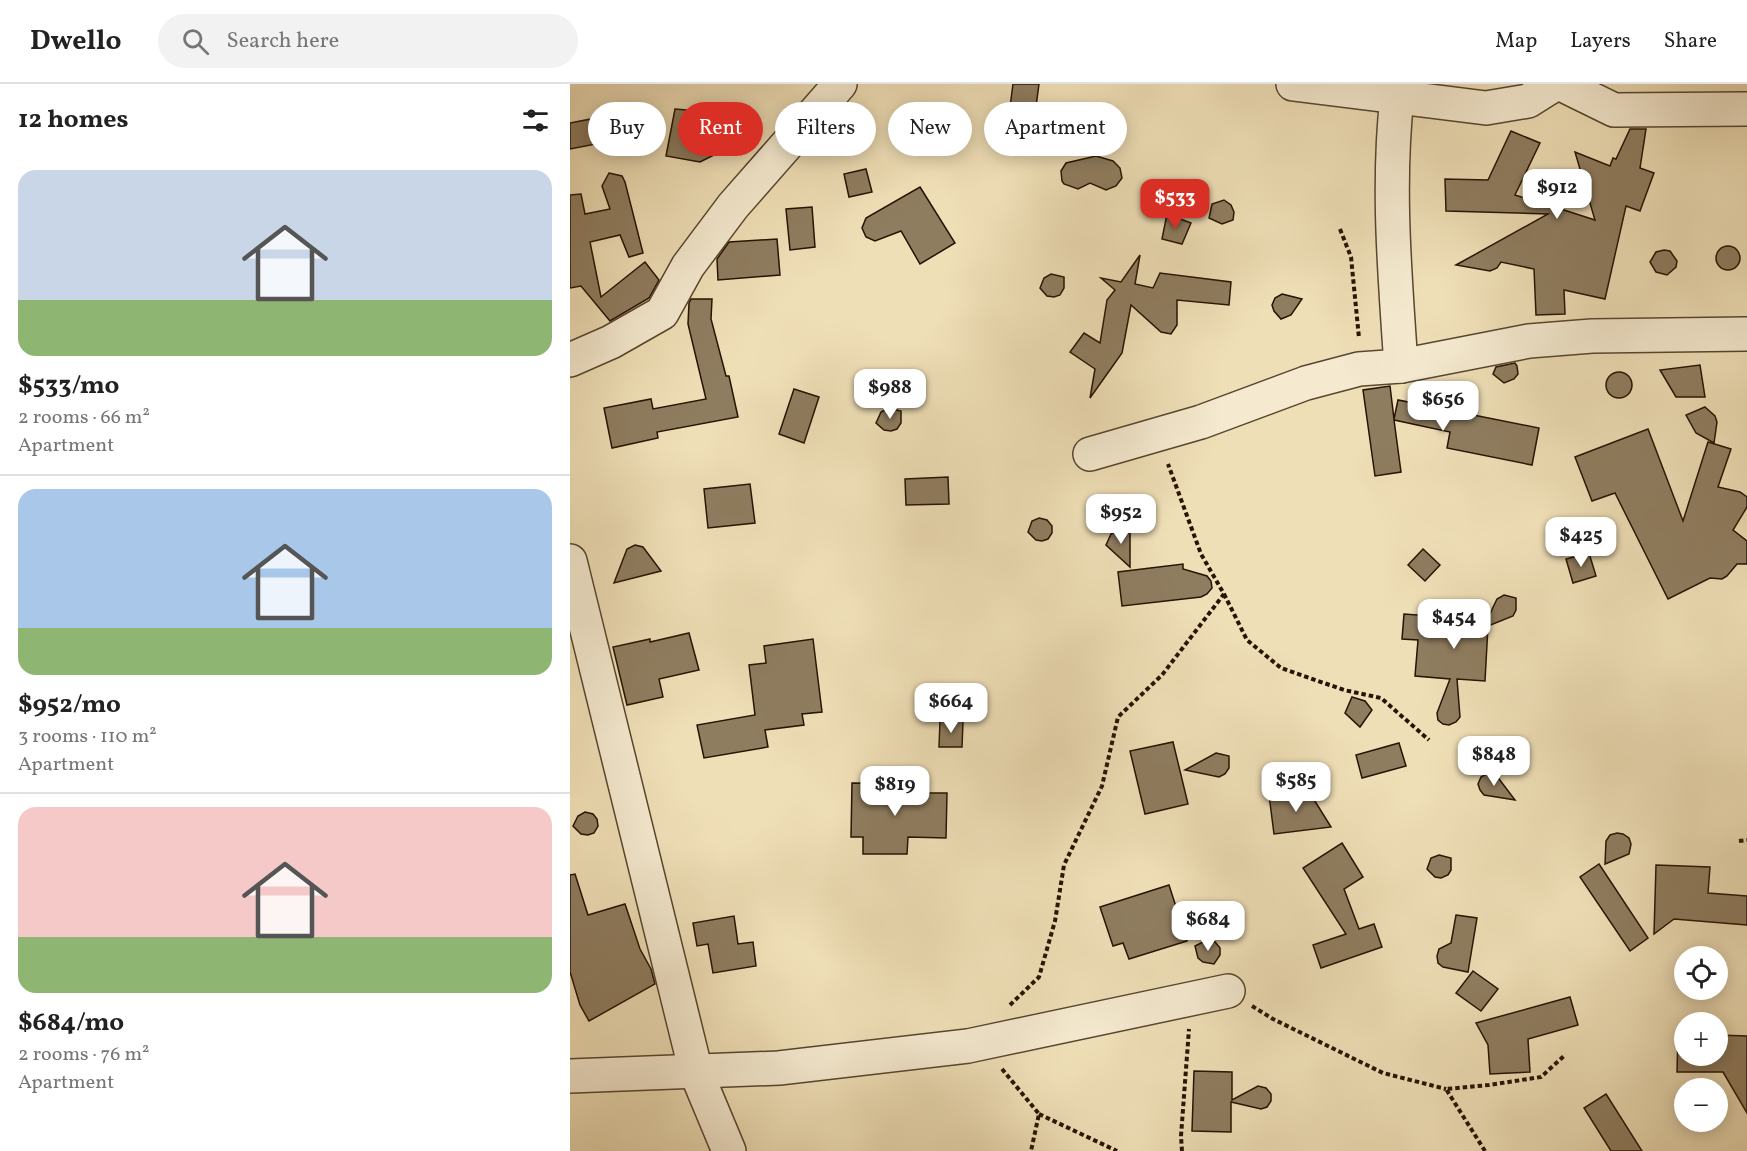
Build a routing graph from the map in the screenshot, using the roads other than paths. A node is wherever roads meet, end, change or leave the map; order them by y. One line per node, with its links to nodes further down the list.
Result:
1 (840, 84): 8 (street)
2 (1293, 84): 5 (street)
3 (1555, 84): 5 (street)
4 (1561, 84): 6 (street)
5 (1397, 97): 9 (street)
6 (1747, 109)
7 (1747, 334): 9 (street)
8 (570, 360)
9 (1401, 366): 10 (street)
10 (1090, 454)
11 (570, 561): 13 (street)
12 (1228, 991): 13 (street)
13 (696, 1072): 14 (street); 15 (street)
14 (570, 1076)
15 (729, 1151)

